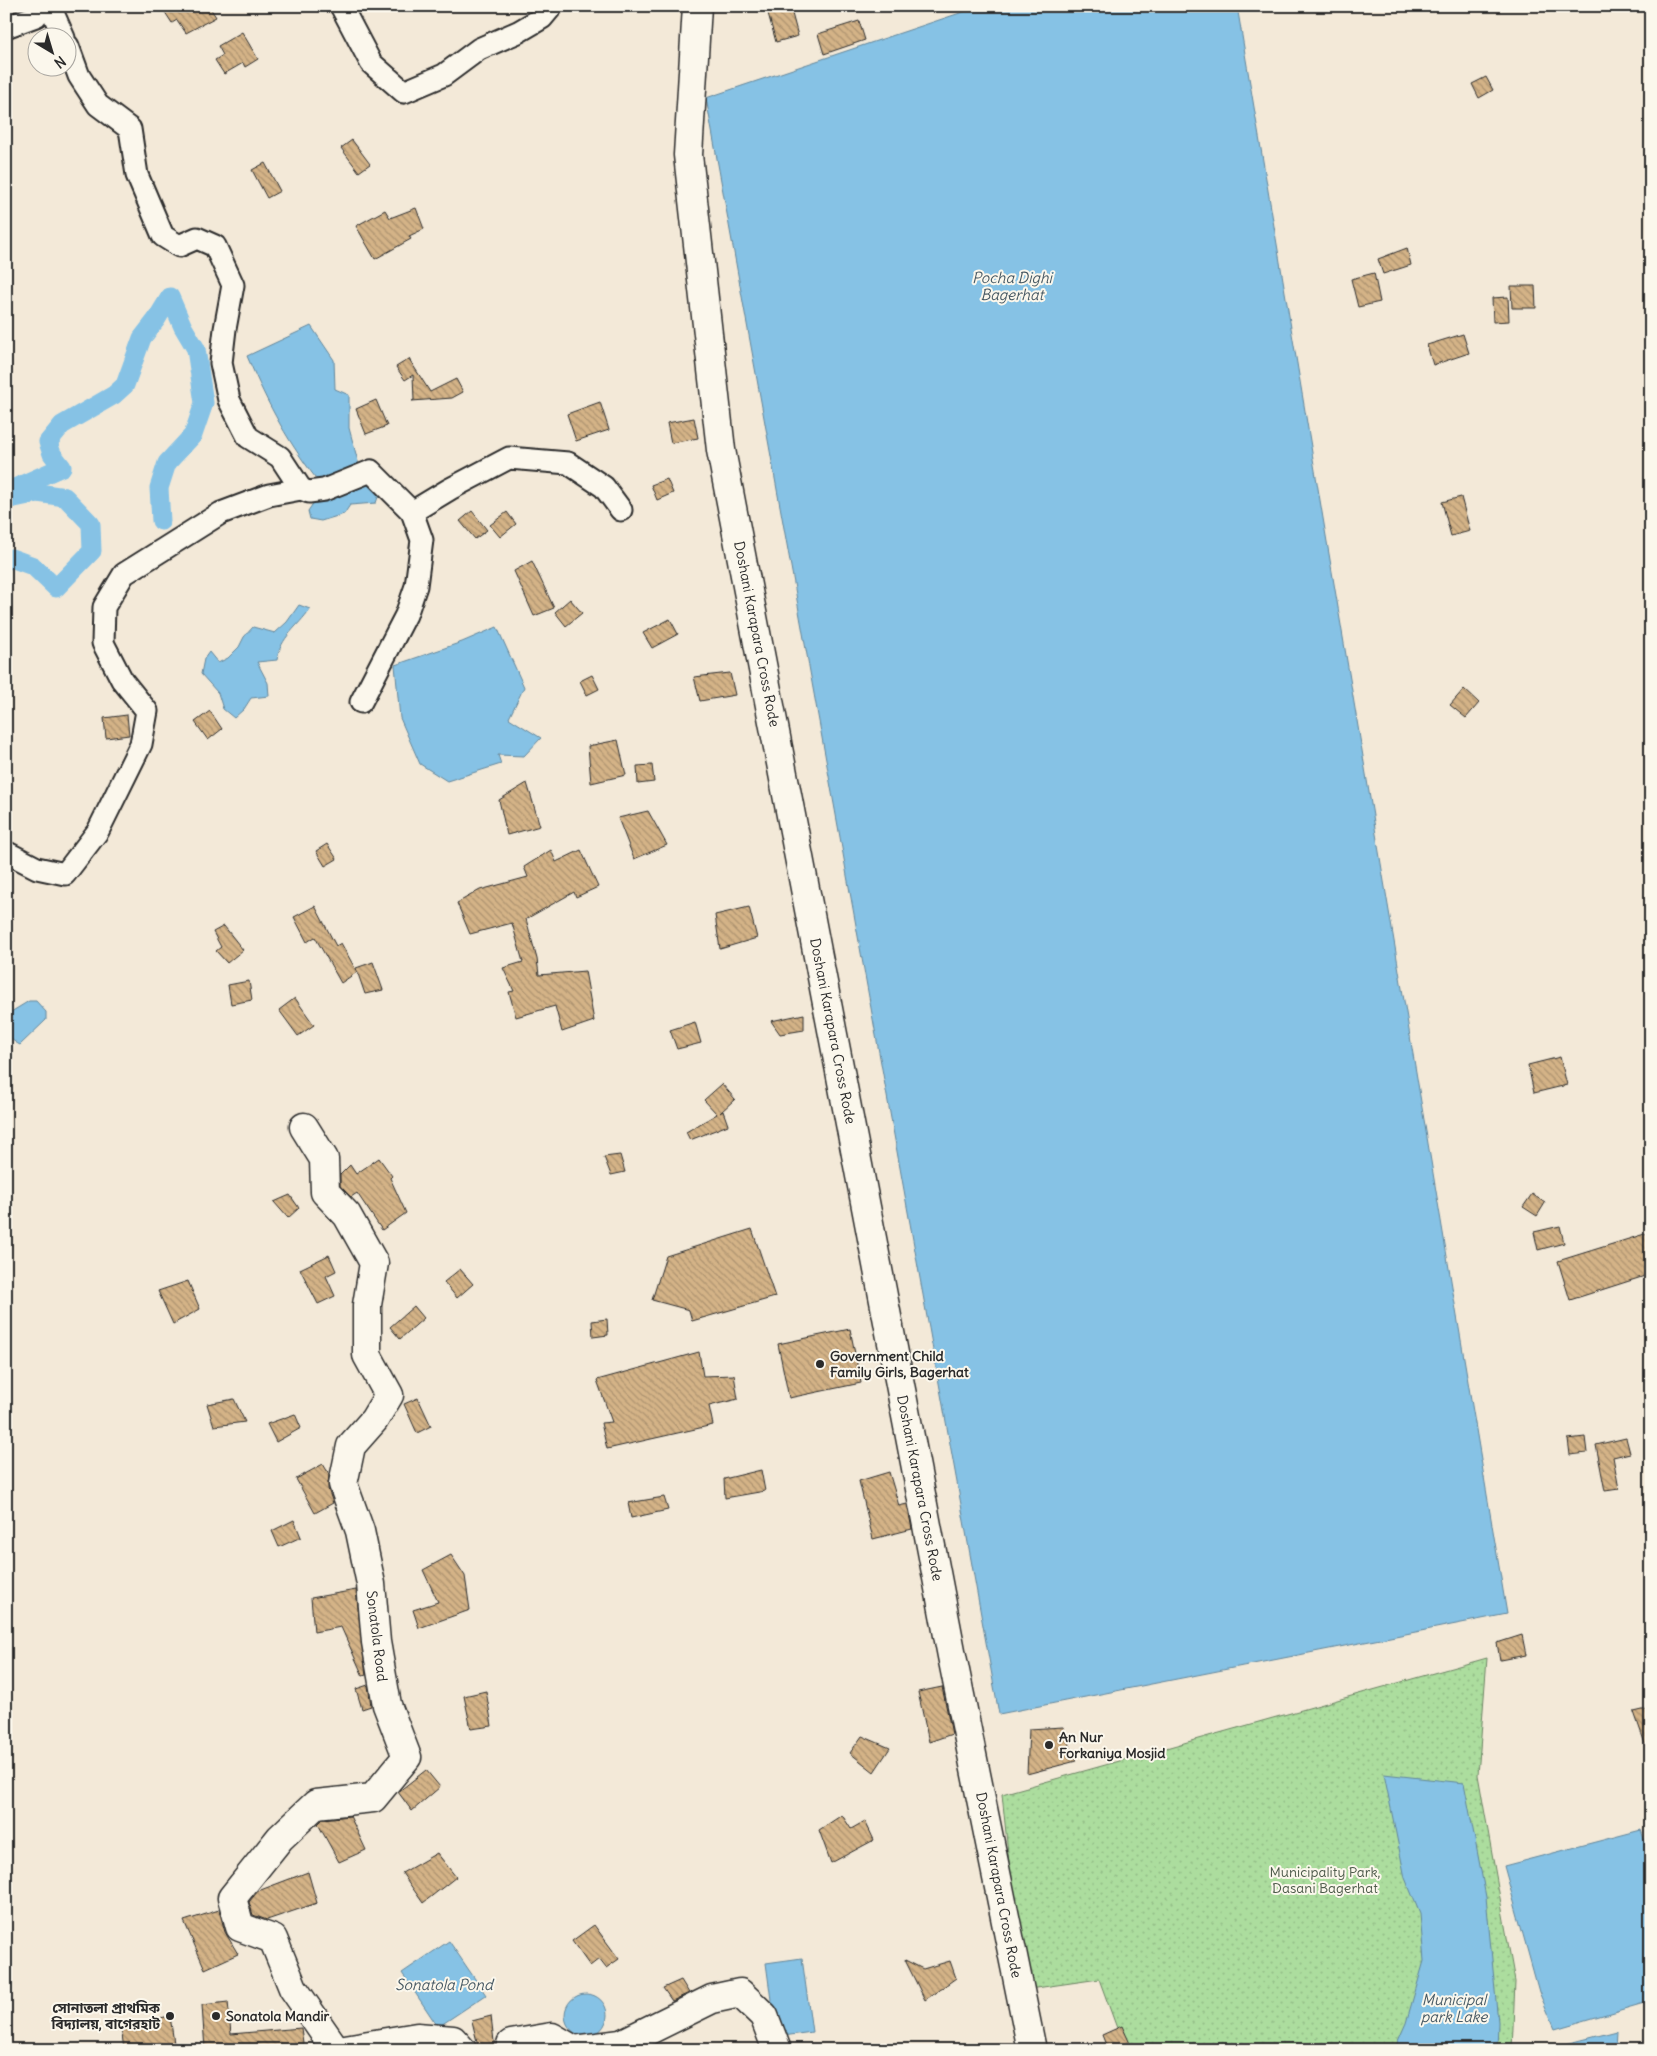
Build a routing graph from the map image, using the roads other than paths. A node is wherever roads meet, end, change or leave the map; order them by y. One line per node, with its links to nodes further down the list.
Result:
1 (42, 6): 6 (street)
2 (50, 6): 7 (street)
3 (341, 6): 4 (street)
4 (552, 6)
5 (698, 6): 19 (street, Doshani Karapara Cross Rode)
6 (6, 27)
7 (60, 28)
8 (78, 73): 9 (street)
9 (301, 489): 11 (street); 13 (street)
10 (620, 510): 11 (street)
11 (412, 512): 12 (street)
12 (361, 702)
13 (6, 852)
14 (304, 1127): 15 (street, Sonatola Road)
15 (351, 2049): 16 (street, Sonatola Road)
16 (462, 2050)
17 (510, 2050): 18 (street)
18 (777, 2050)
19 (1032, 2050)

